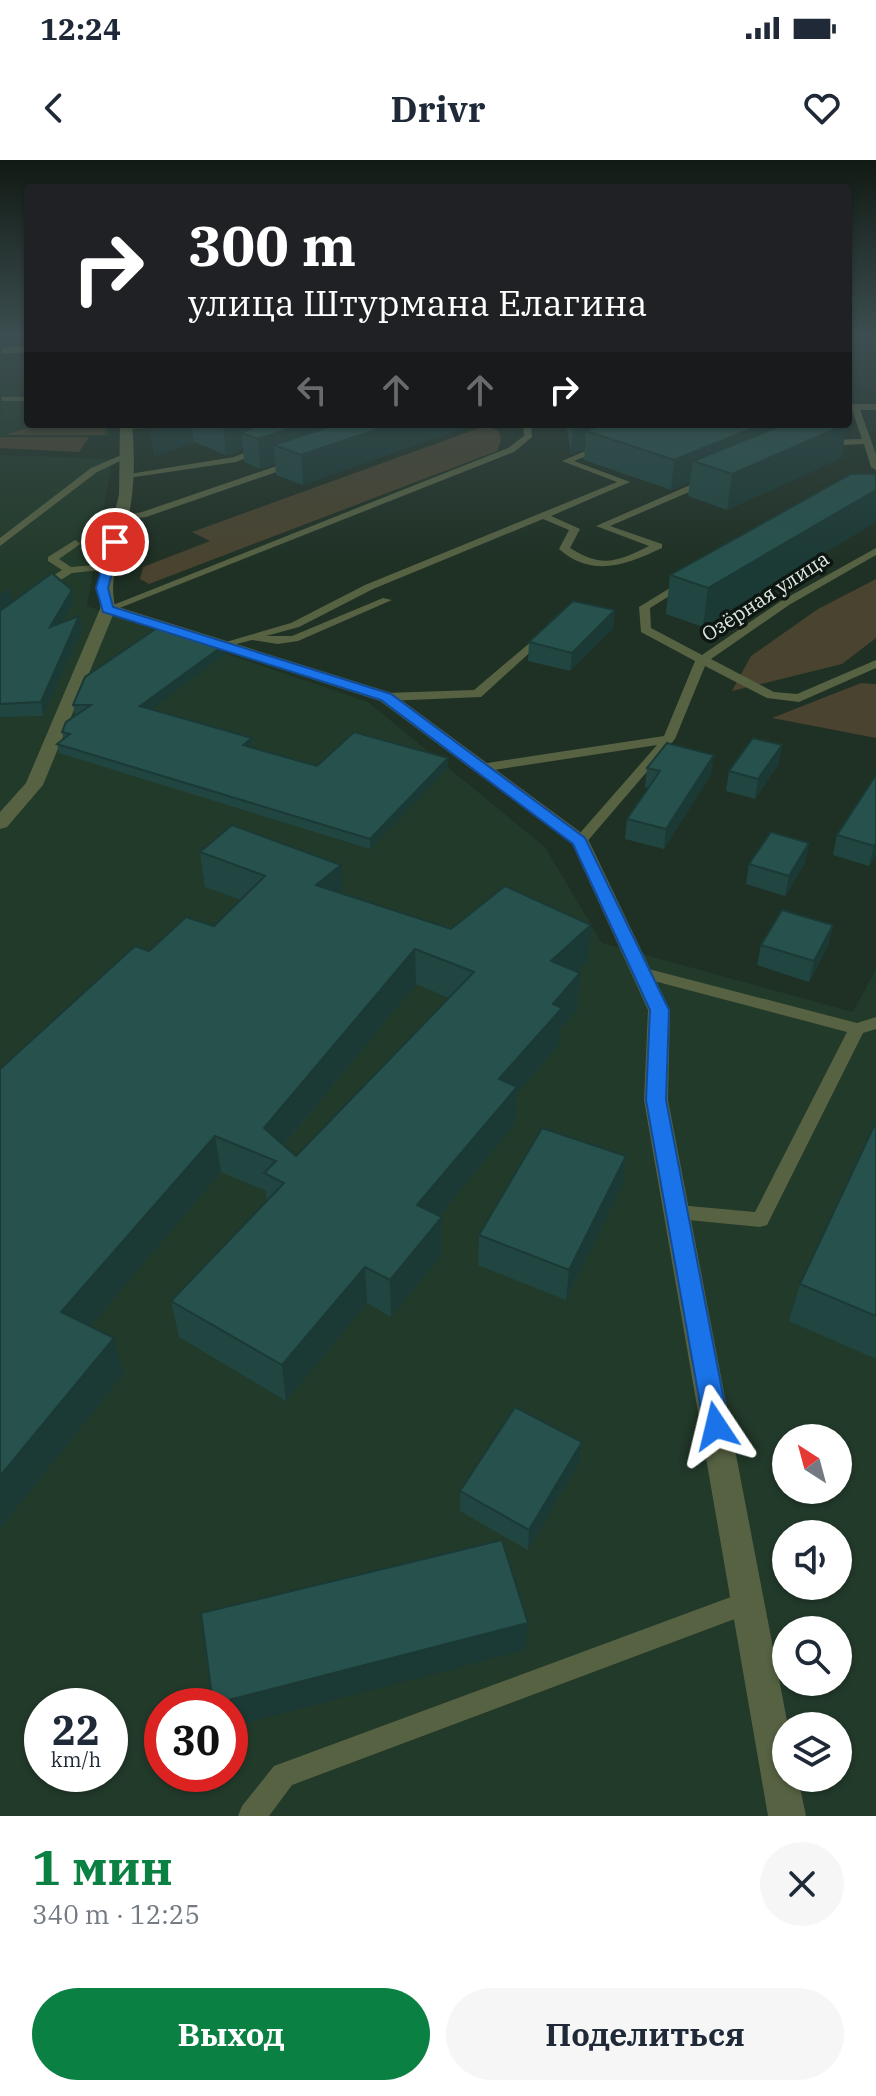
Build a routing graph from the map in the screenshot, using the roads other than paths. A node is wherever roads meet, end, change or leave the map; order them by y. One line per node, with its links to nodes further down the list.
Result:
1 (855, 413): 5 (lane)
2 (126, 428): 8 (street)
3 (527, 428): 23 (lane)
4 (278, 441): 11 (lane)
5 (868, 441): 6 (lane); 10 (lane)
6 (809, 444)
7 (608, 445): 13 (lane)
8 (129, 455): 11 (street); 15 (lane)
9 (312, 457): 14 (lane)
10 (876, 467)
11 (128, 475): 14 (street)
12 (711, 479): 13 (lane)
13 (544, 516): 25 (lane)
14 (122, 517): 18 (street)
15 (0, 543)
16 (75, 543): 19 (lane)
17 (876, 552): 26 (lane, Озёрная улица)
18 (107, 567): 19 (lane); 23 (street)
19 (69, 570): 21 (lane)
20 (692, 579): 26 (lane)
21 (34, 593)
22 (387, 600): 25 (lane)
23 (108, 609): 25 (street); 31 (street)
24 (554, 624): 28 (lane)
25 (236, 641): 28 (street)
26 (701, 661): 27 (lane); 29 (lane, Озёрная улица)
27 (876, 664)
28 (386, 697): 30 (street)
29 (669, 739): 30 (lane); 32 (lane, Озёрная улица)
30 (481, 768): 32 (street)
31 (0, 823)
32 (580, 841): 33 (street)
33 (641, 972): 35 (lane); 36 (street)
34 (876, 1023): 35 (lane)
35 (857, 1029): 36 (lane)
36 (678, 1212): 37 (street)
37 (747, 1603): 38 (lane); 39 (street)
38 (252, 1816)
39 (787, 1816)

